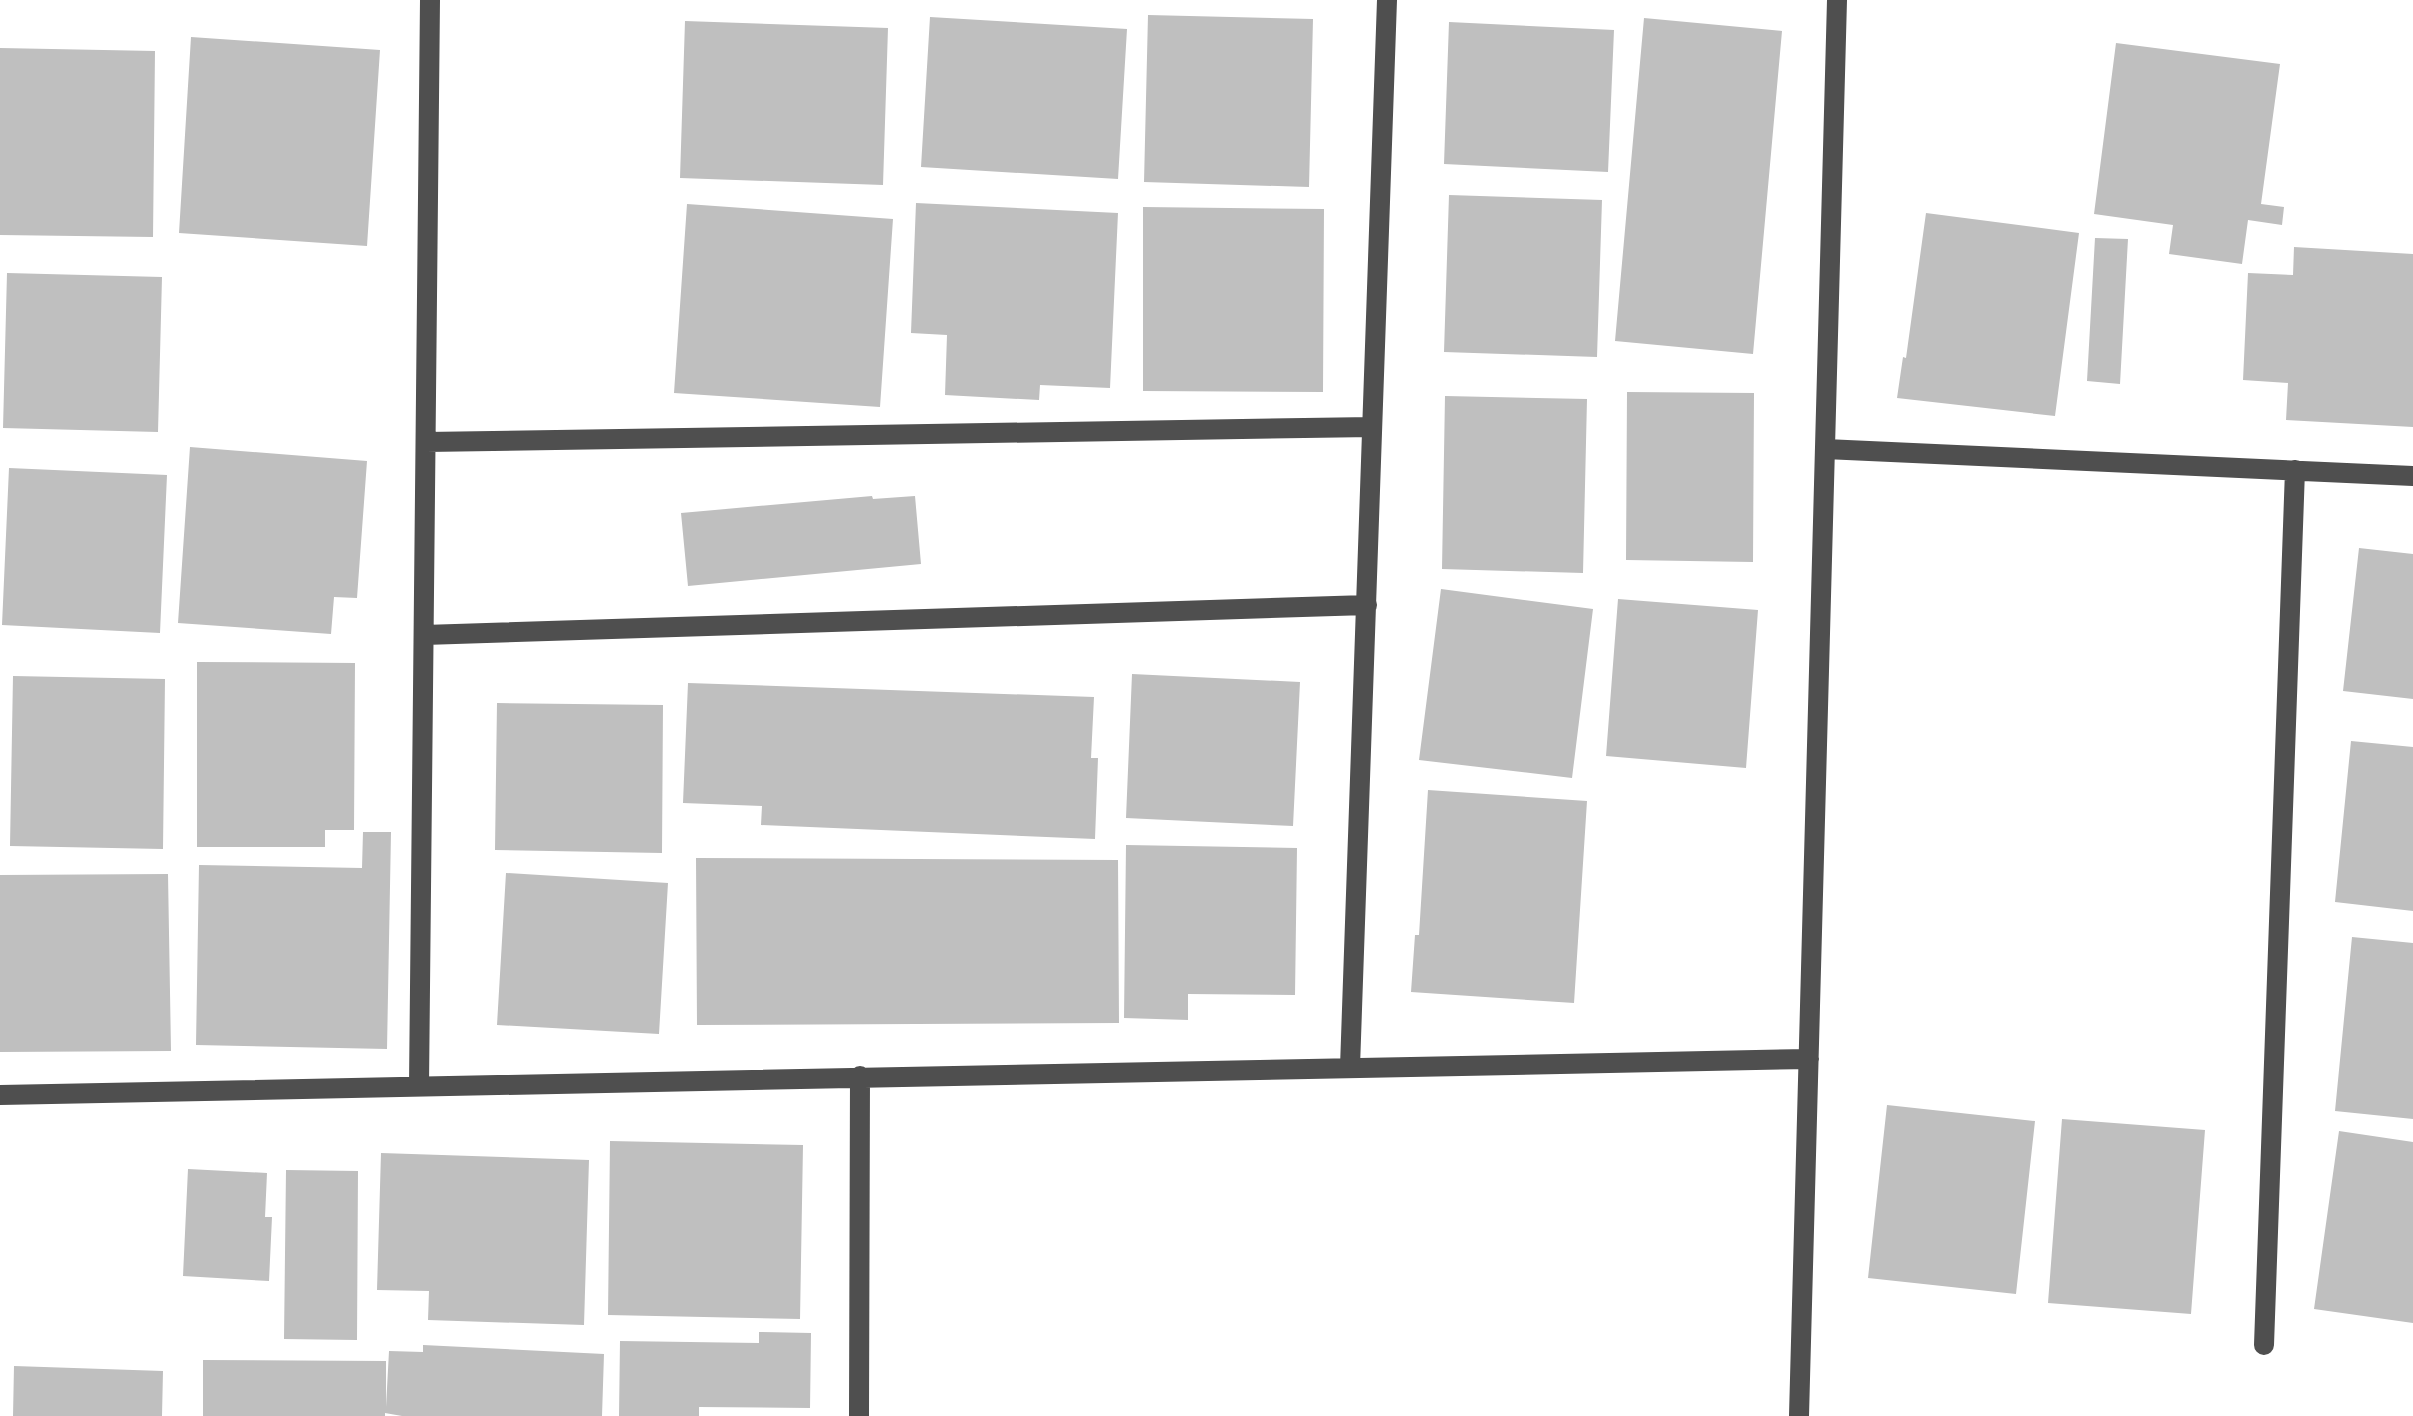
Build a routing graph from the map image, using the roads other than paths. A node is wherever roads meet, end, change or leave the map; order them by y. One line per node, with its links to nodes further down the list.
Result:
1 (430, 0): 5 (street)
2 (1387, 0): 4 (street)
3 (1837, 0): 6 (street)
4 (1372, 427): 5 (street); 9 (street)
5 (426, 442): 10 (street)
6 (1825, 449): 7 (street); 11 (street)
7 (2295, 470): 8 (street); 16 (street)
8 (2413, 476)
9 (1367, 605): 10 (street); 12 (street)
10 (424, 635): 14 (street)
11 (1809, 1059): 12 (street); 18 (street)
12 (1350, 1067): 13 (street)
13 (860, 1076): 14 (street); 17 (street)
14 (419, 1086): 15 (street)
15 (0, 1095)
16 (2264, 1345)
17 (859, 1416)
18 (1799, 1416)

